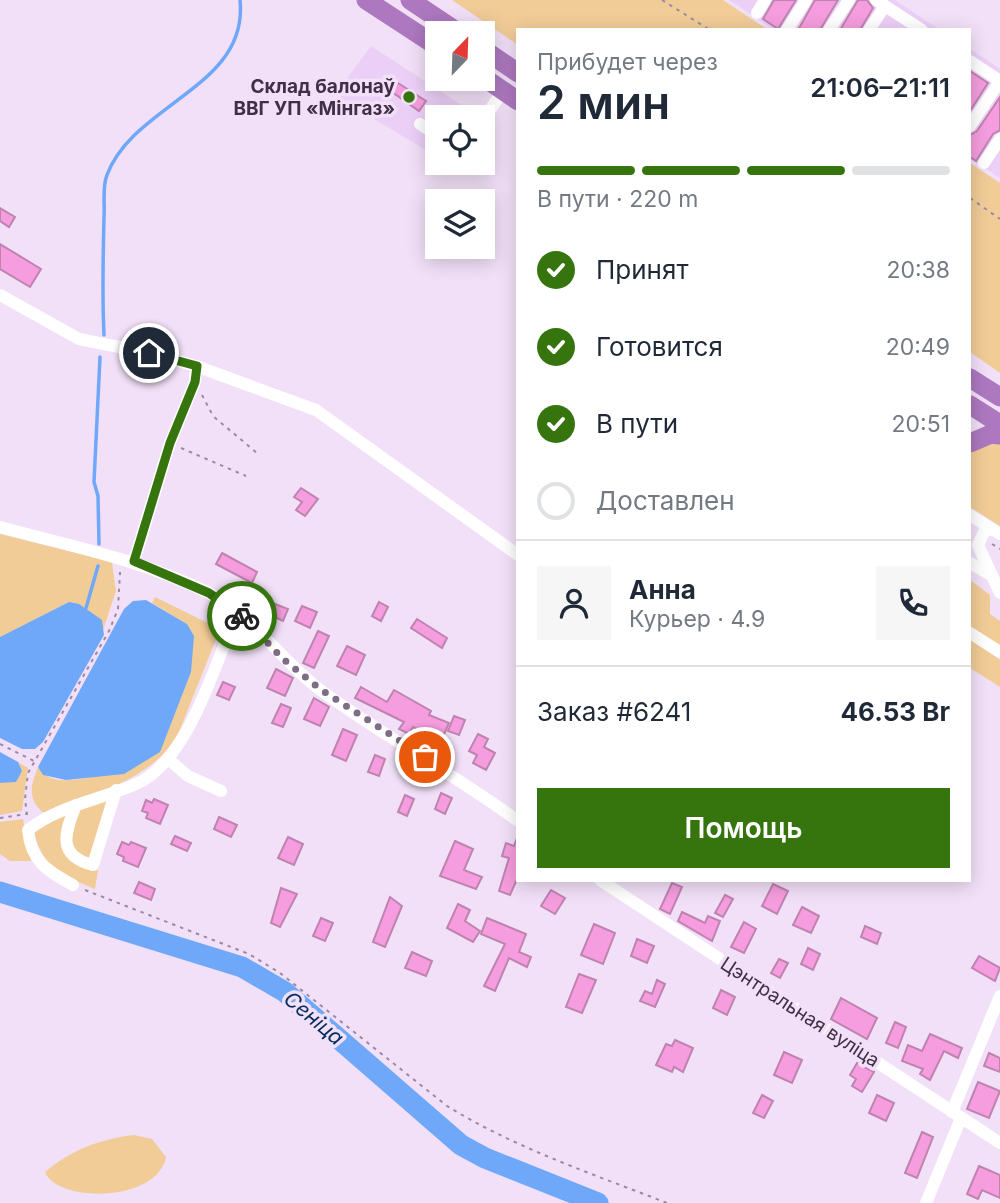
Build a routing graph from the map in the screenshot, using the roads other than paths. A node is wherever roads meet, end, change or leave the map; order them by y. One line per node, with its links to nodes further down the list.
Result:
1 (366, 0): 13 (highway)
2 (410, 0): 8 (highway)
3 (765, 0): 7 (street)
4 (806, 0): 9 (street)
5 (849, 0): 10 (street)
6 (880, 3): 11 (street); 12 (street)
7 (757, 13)
8 (441, 21)
9 (788, 28)
10 (831, 28)
11 (870, 28)
12 (915, 28)
13 (425, 39)
14 (495, 58): 16 (highway)
15 (971, 63): 17 (street)
16 (516, 72)
17 (1000, 81): 22 (street)
18 (495, 85): 19 (highway)
19 (511, 96): 20 (street)
20 (495, 110)
21 (420, 124): 23 (street)
22 (971, 124)
23 (425, 127)
24 (1000, 139): 25 (street)
25 (984, 163)
26 (0, 295): 27 (street)
27 (197, 366): 37 (street); 38 (street)
28 (971, 379): 29 (highway)
29 (1000, 397)
30 (971, 406): 31 (highway)
31 (1000, 424)
32 (1000, 435): 33 (highway)
33 (971, 443)
34 (971, 516): 36 (street)
35 (0, 527): 38 (street)
36 (995, 536): 40 (street)
37 (516, 554)
38 (134, 561): 42 (street)
39 (971, 564): 40 (street)
40 (998, 579): 41 (street)
41 (1000, 593)
42 (237, 612): 45 (street); 49 (street)
43 (971, 634): 44 (street)
44 (1000, 652)
45 (168, 759): 46 (street); 47 (street)
46 (116, 790): 48 (street); 48 (street)
47 (221, 791)
48 (76, 805): 51 (street)
49 (516, 820)
50 (603, 882): 53 (street, Цэнтральная вуліца)
51 (73, 885)
52 (1000, 996): 53 (street)
53 (957, 1115): 54 (street, Цэнтральная вуліца); 55 (street)
54 (1000, 1143)
55 (926, 1203)

